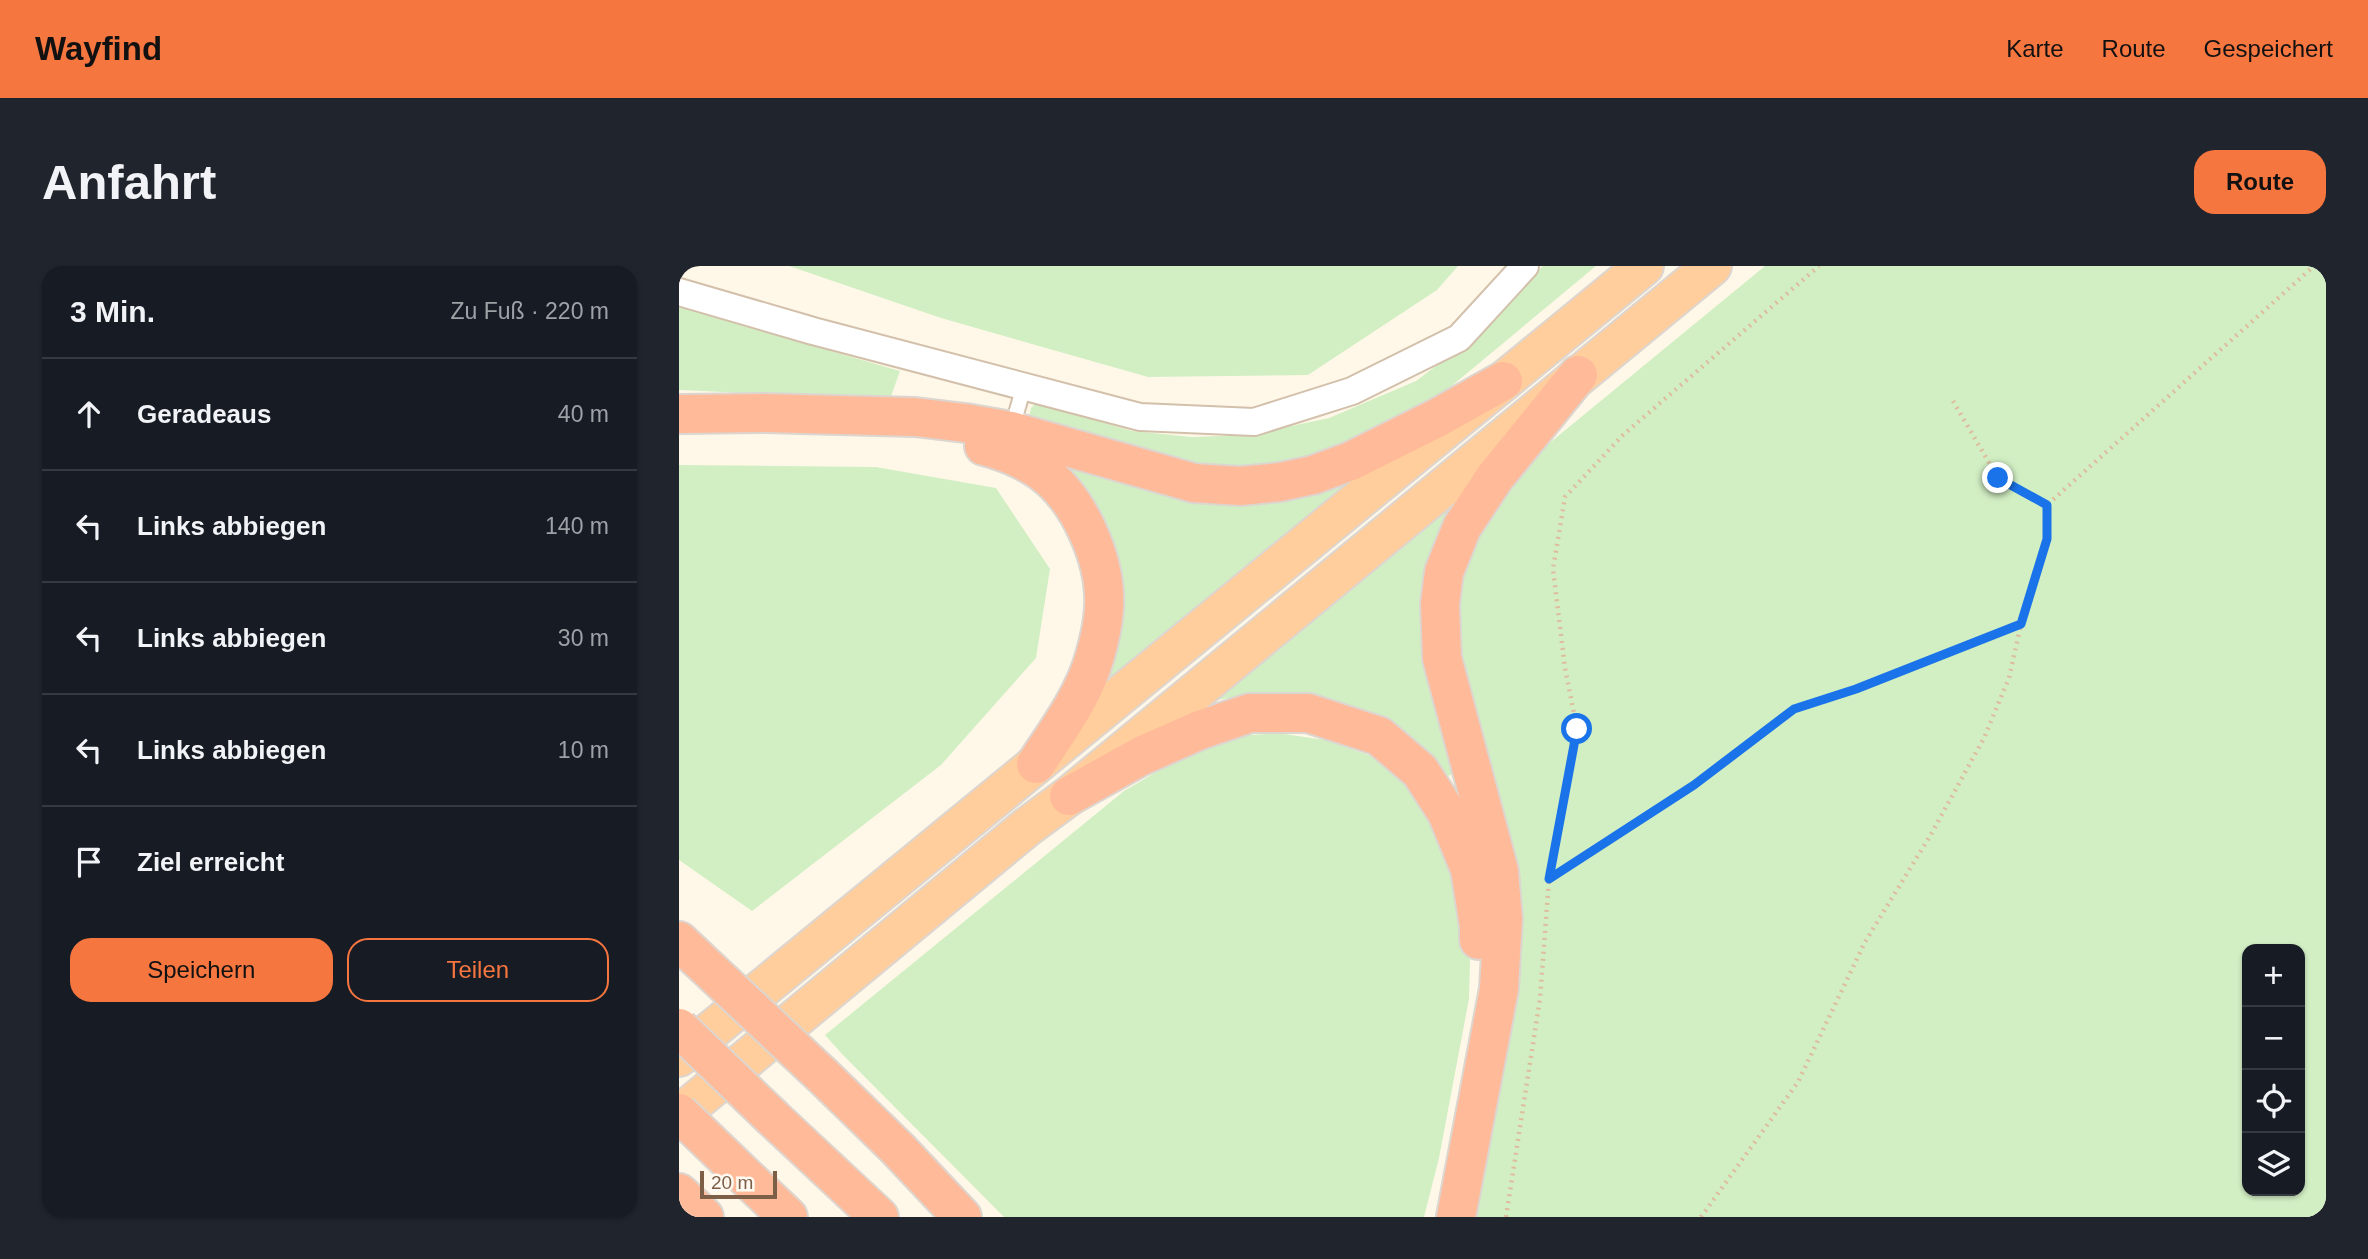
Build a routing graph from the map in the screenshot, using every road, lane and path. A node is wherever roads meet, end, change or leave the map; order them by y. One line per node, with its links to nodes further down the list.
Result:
1 (1525, 266): 9 (street)
2 (1644, 266): 8 (highway)
3 (1712, 266): 7 (highway)
4 (1819, 266): 18 (path)
5 (2314, 266): 14 (path)
6 (679, 292): 9 (street)
7 (1578, 375): 17 (highway); 27 (highway)
8 (1503, 381): 13 (highway); 16 (highway)
9 (1024, 386): 13 (lane)
10 (1954, 401): 14 (path)
11 (679, 414): 13 (highway)
12 (679, 432): 13 (highway)
13 (1008, 442): 16 (highway)
14 (2047, 505): 15 (path)
15 (2021, 624): 18 (path); 29 (path)
16 (1037, 764): 21 (highway)
17 (1069, 796): 22 (highway); 26 (highway)
18 (1549, 879): 28 (path)
19 (688, 950): 25 (highway, bridge)
20 (679, 1028): 24 (highway, bridge)
21 (679, 1058)
22 (679, 1114): 23 (highway, bridge)
23 (788, 1217)
24 (879, 1217)
25 (962, 1217)
26 (1434, 1217)
27 (1456, 1217)
28 (1506, 1217)
29 (1701, 1217)

